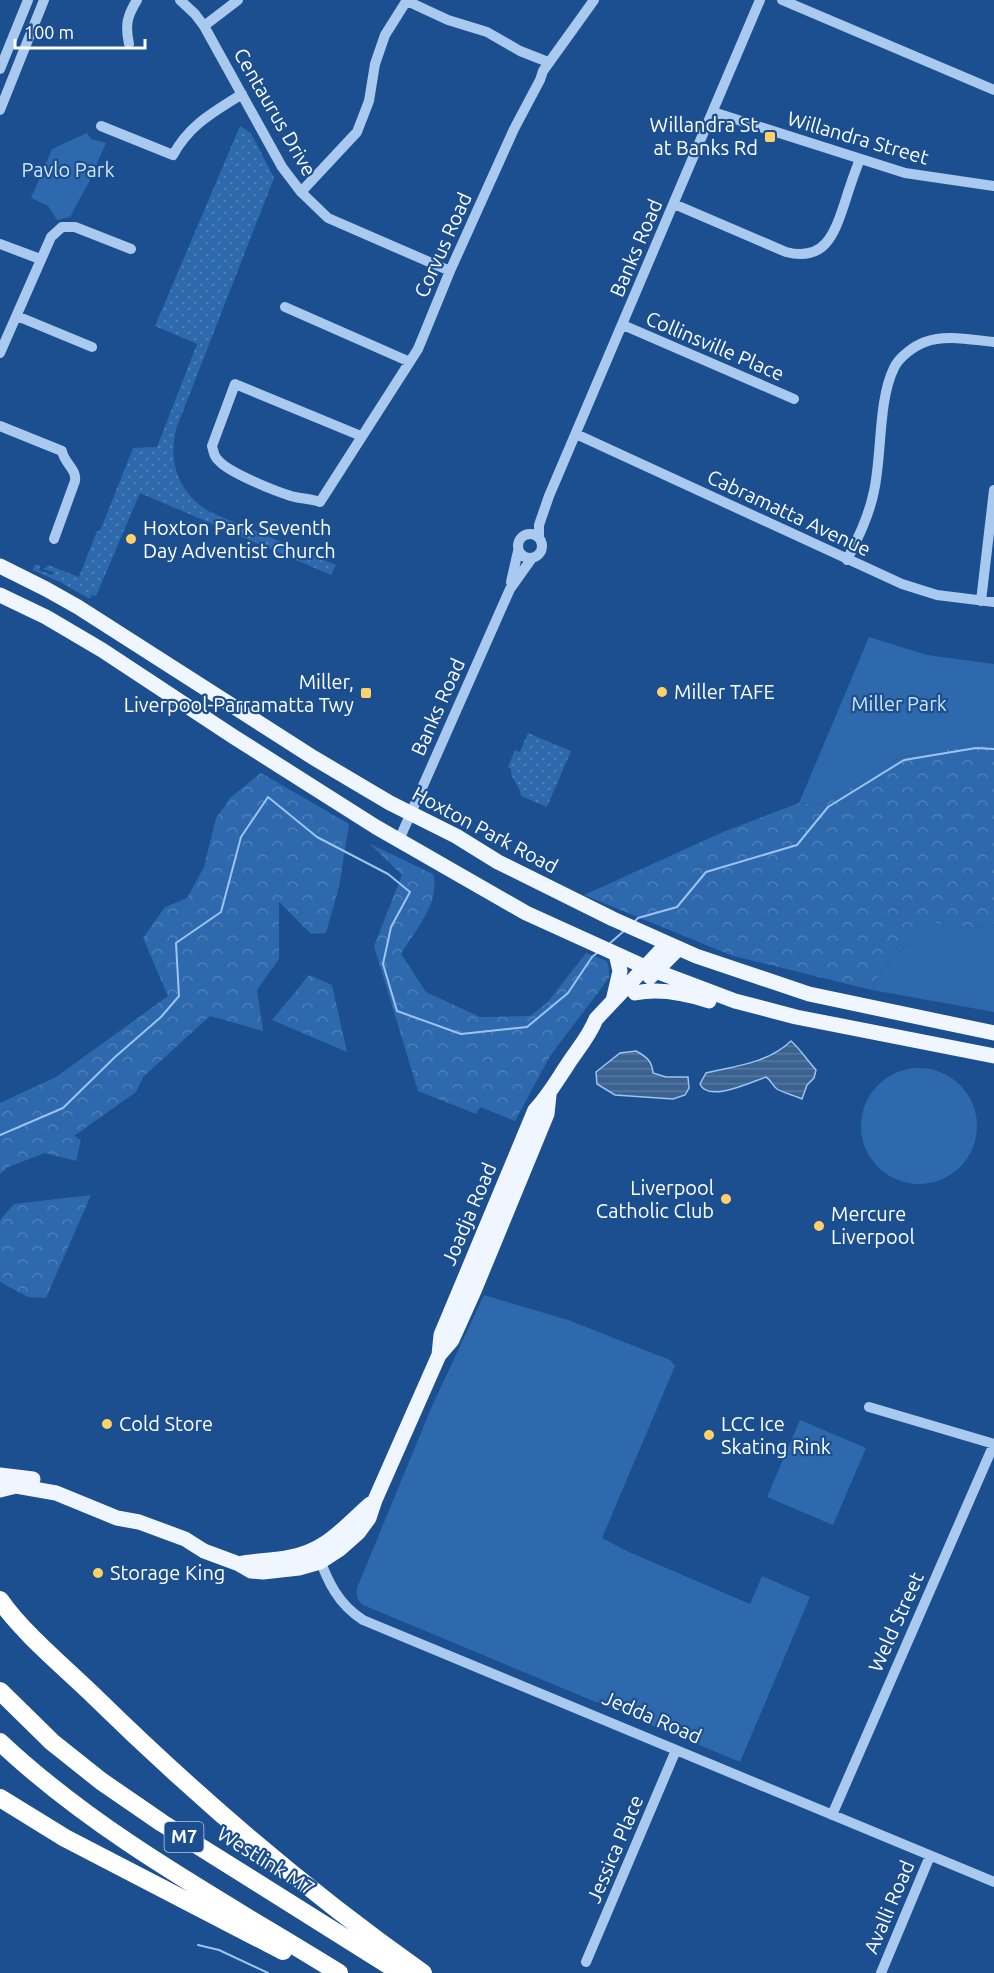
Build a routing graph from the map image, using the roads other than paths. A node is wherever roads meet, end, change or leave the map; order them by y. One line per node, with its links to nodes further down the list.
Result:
1 (28, 0): 13 (street)
2 (44, 0): 16 (street)
3 (137, 0): 11 (street)
4 (180, 0): 10 (street, Centaurus Drive)
5 (238, 0): 10 (street)
6 (407, 0): 12 (street); 21 (street)
7 (594, 0): 12 (street, Corvus Road)
8 (760, 0): 17 (street, Banks Road)
9 (782, 0): 14 (street)
10 (204, 26): 15 (street, Centaurus Drive)
11 (129, 44)
12 (548, 62): 26 (street, Corvus Road)
13 (0, 69)
14 (994, 90)
15 (242, 94): 18 (street); 21 (street, Centaurus Drive)
16 (0, 111)
17 (714, 112): 19 (street, Willandra Street); 22 (street, Banks Road)
18 (101, 126)
19 (860, 159): 20 (street, Willandra Street); 22 (street)
20 (994, 186)
21 (300, 192): 26 (street, Centaurus Drive)
22 (674, 204): 29 (street, Banks Road)
23 (0, 244): 25 (street)
24 (131, 249): 25 (street)
25 (40, 259): 28 (street)
26 (450, 271): 33 (street, Corvus Road)
27 (285, 307): 33 (street)
28 (18, 316): 31 (street); 32 (street)
29 (622, 325): 34 (street, Collinsville Place); 36 (street, Banks Road)
30 (994, 342): 45 (street)
31 (92, 347)
32 (0, 352)
33 (410, 362): 37 (street, Corvus Road)
34 (794, 399)
35 (0, 426): 42 (street)
36 (576, 434): 39 (street, Banks Road); 45 (street, Cabramatta Avenue)
37 (361, 436): 37 (street, Corvus Road)
38 (994, 490): 49 (street)
39 (544, 510): 40 (street, Banks Road); 41 (street, Banks Road)
40 (528, 533): 41 (street); 43 (street)
41 (539, 538): 44 (street)
42 (54, 539)
43 (518, 551): 44 (street); 47 (street, Banks Road)
44 (532, 558): 47 (street, Banks Road)
45 (847, 560): 49 (street, Cabramatta Avenue)
46 (0, 566): 51 (main road, Hoxton Park Road)
47 (510, 589): 51 (street, Banks Road)
48 (0, 595): 52 (main road)
49 (981, 601): 50 (street, Cabramatta Avenue)
50 (994, 602)
51 (412, 815): 52 (street, Banks Road); 53 (main road, Hoxton Park Road)
52 (399, 840): 54 (main road)
53 (673, 947): 55 (main road, Joadja Road); 60 (main road, Hoxton Park Road)
54 (618, 957): 55 (main road); 57 (main road)
55 (650, 969): 56 (main road, Joadja Road); 57 (main road, Joadja Road); 58 (main road)
56 (635, 993): 58 (main road); 59 (main road, Joadja Road)
57 (613, 1001): 59 (main road, Joadja Road)
58 (777, 1013): 61 (main road)
59 (591, 1032): 67 (main road, Joadja Road)
60 (994, 1033)
61 (994, 1056)
62 (869, 1407): 63 (street)
63 (994, 1444): 73 (street, Weld Street)
64 (0, 1475): 66 (main road)
65 (0, 1490): 66 (main road)
66 (56, 1493): 67 (main road)
67 (318, 1555): 71 (street, Jedda Road)
68 (0, 1600): 80 (highway)
69 (0, 1691): 79 (highway, Westlink M7 / M7)
70 (0, 1742): 78 (highway, M7)
71 (676, 1750): 73 (street, Jedda Road); 76 (street, Jessica Place)
72 (0, 1798): 77 (highway)
73 (832, 1815): 74 (street, Jedda Road)
74 (930, 1856): 75 (street, Jedda Road); 81 (street, Avalli Road)
75 (994, 1882)
76 (586, 1962)
77 (325, 1973)
78 (339, 1973)
79 (401, 1973)
80 (423, 1973)
81 (881, 1973)

